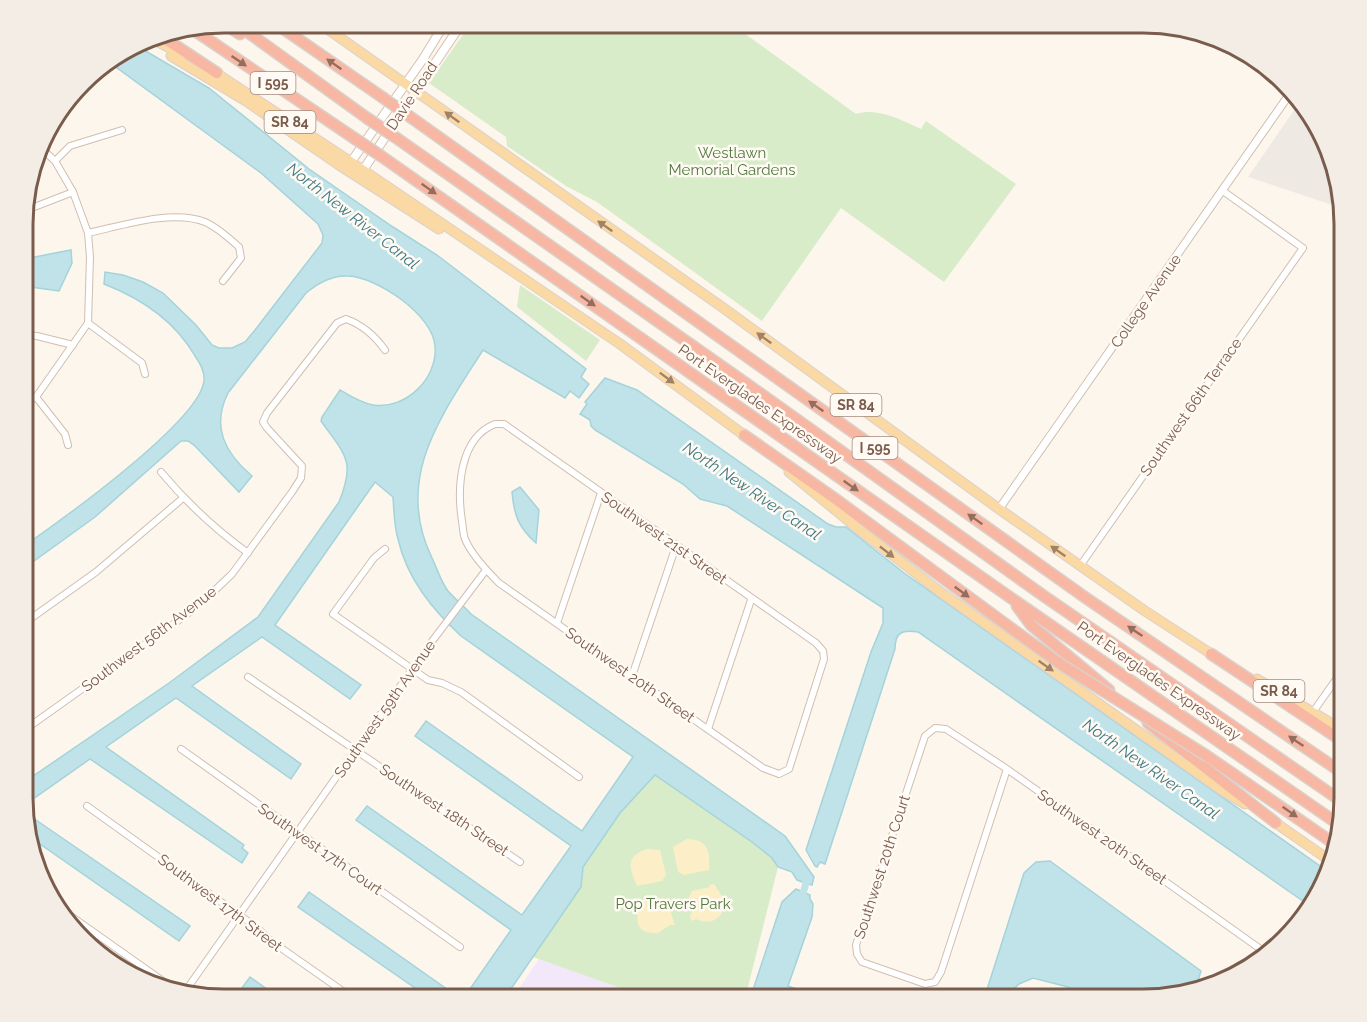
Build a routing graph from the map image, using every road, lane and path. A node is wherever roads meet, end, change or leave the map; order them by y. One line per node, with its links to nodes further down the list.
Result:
1 (239, 33): 13 (highway)
2 (250, 33): 13 (highway)
3 (290, 33): 62 (highway, Port Everglades Expressway / I 595, one-way to 3, bridge)
4 (334, 33): 12 (main road, SR 84)
5 (438, 33): 12 (main road, Davie Road)
6 (455, 33): 14 (main road, Davie Road)
7 (200, 35): 45 (highway, Port Everglades Expressway / I 595, one-way to 45, bridge)
8 (169, 41): 11 (highway)
9 (160, 44): 11 (main road, SR 84)
10 (158, 45): 25 (main road)
11 (216, 73): 19 (main road, SR 84)
12 (405, 84): 14 (main road, SR 84); 19 (main road, Davie Road)
13 (321, 86): 66 (highway, bridge)
14 (415, 91): 20 (main road, Davie Road); 39 (main road, SR 84, one-way to 14)
15 (1286, 99): 21 (street, College Avenue)
16 (122, 130): 18 (street)
17 (47, 154): 18 (street)
18 (55, 161): 22 (street)
19 (351, 162): 20 (main road, SR 84)
20 (363, 170): 25 (main road, SR 84)
21 (1223, 191): 39 (street, College Avenue); 43 (street, Southwest 66th Terrace)
22 (73, 192): 23 (street); 24 (street)
23 (34, 208)
24 (88, 233): 26 (street); 27 (street)
25 (519, 275): 34 (main road, SR 84, one-way to 34)
26 (223, 281)
27 (88, 322): 29 (street); 31 (street)
28 (33, 336): 29 (street)
29 (73, 345): 32 (street)
30 (385, 350): 42 (street, Southwest 56th Avenue)
31 (145, 374)
32 (36, 397): 33 (street); 35 (street)
33 (33, 398)
34 (744, 435): 69 (main road, SR 84, one-way to 69); 71 (highway, one-way to 71, bridge)
35 (68, 445)
36 (161, 472): 38 (street)
37 (601, 493): 40 (street, Southwest 21st Street); 44 (street, Southwest 21st Street); 48 (street)
38 (183, 498): 42 (street); 47 (street)
39 (999, 509): 43 (main road, SR 84, one-way to 39)
40 (676, 546): 46 (street, Southwest 21st Street); 51 (street)
41 (385, 549): 50 (street)
42 (248, 553): 55 (street, Southwest 56th Avenue)
43 (1080, 566): 49 (main road, SR 84)
44 (486, 570): 48 (street, Southwest 20th Street); 50 (street, Southwest 59th Avenue)
45 (1011, 598): 68 (highway, Port Everglades Expressway / I 595); 69 (highway)
46 (752, 600): 58 (street); 64 (street, Southwest 21st Street)
47 (33, 617)
48 (557, 623): 51 (street, Southwest 20th Street)
49 (1211, 654): 54 (main road, SR 84); 59 (highway)
50 (413, 669): 61 (street, Southwest 59th Avenue); 65 (street)
51 (632, 676): 58 (street, Southwest 20th Street)
52 (248, 677): 61 (street, Southwest 18th Street)
53 (1334, 682): 54 (street)
54 (1313, 712): 56 (main road, SR 84)
55 (33, 724)
56 (1334, 725)
57 (935, 728): 63 (street, Southwest 20th Street); 63 (street, Southwest 20th Court)
58 (708, 729): 64 (street, Southwest 20th Street)
59 (1334, 735)
60 (181, 749): 70 (street, Southwest 17th Court)
61 (356, 751): 70 (street, Southwest 59th Avenue); 73 (street, Southwest 18th Street)
62 (1334, 767)
63 (1007, 769): 77 (street, Southwest 20th Street)
64 (779, 774)
65 (579, 777)
66 (1334, 796)
67 (87, 806): 74 (street, Southwest 17th Street)
68 (1332, 820)
69 (1276, 823): 72 (main road, SR 84)
70 (297, 833): 74 (street, Southwest 59th Avenue); 76 (street, Southwest 17th Court)
71 (1329, 839)
72 (1324, 856)
73 (520, 862)
74 (239, 914): 79 (street, Southwest 59th Avenue); 80 (street, Southwest 17th Street)
75 (80, 923): 78 (street)
76 (460, 947)
77 (1259, 949)
78 (155, 975)
79 (190, 985)
80 (340, 989)

